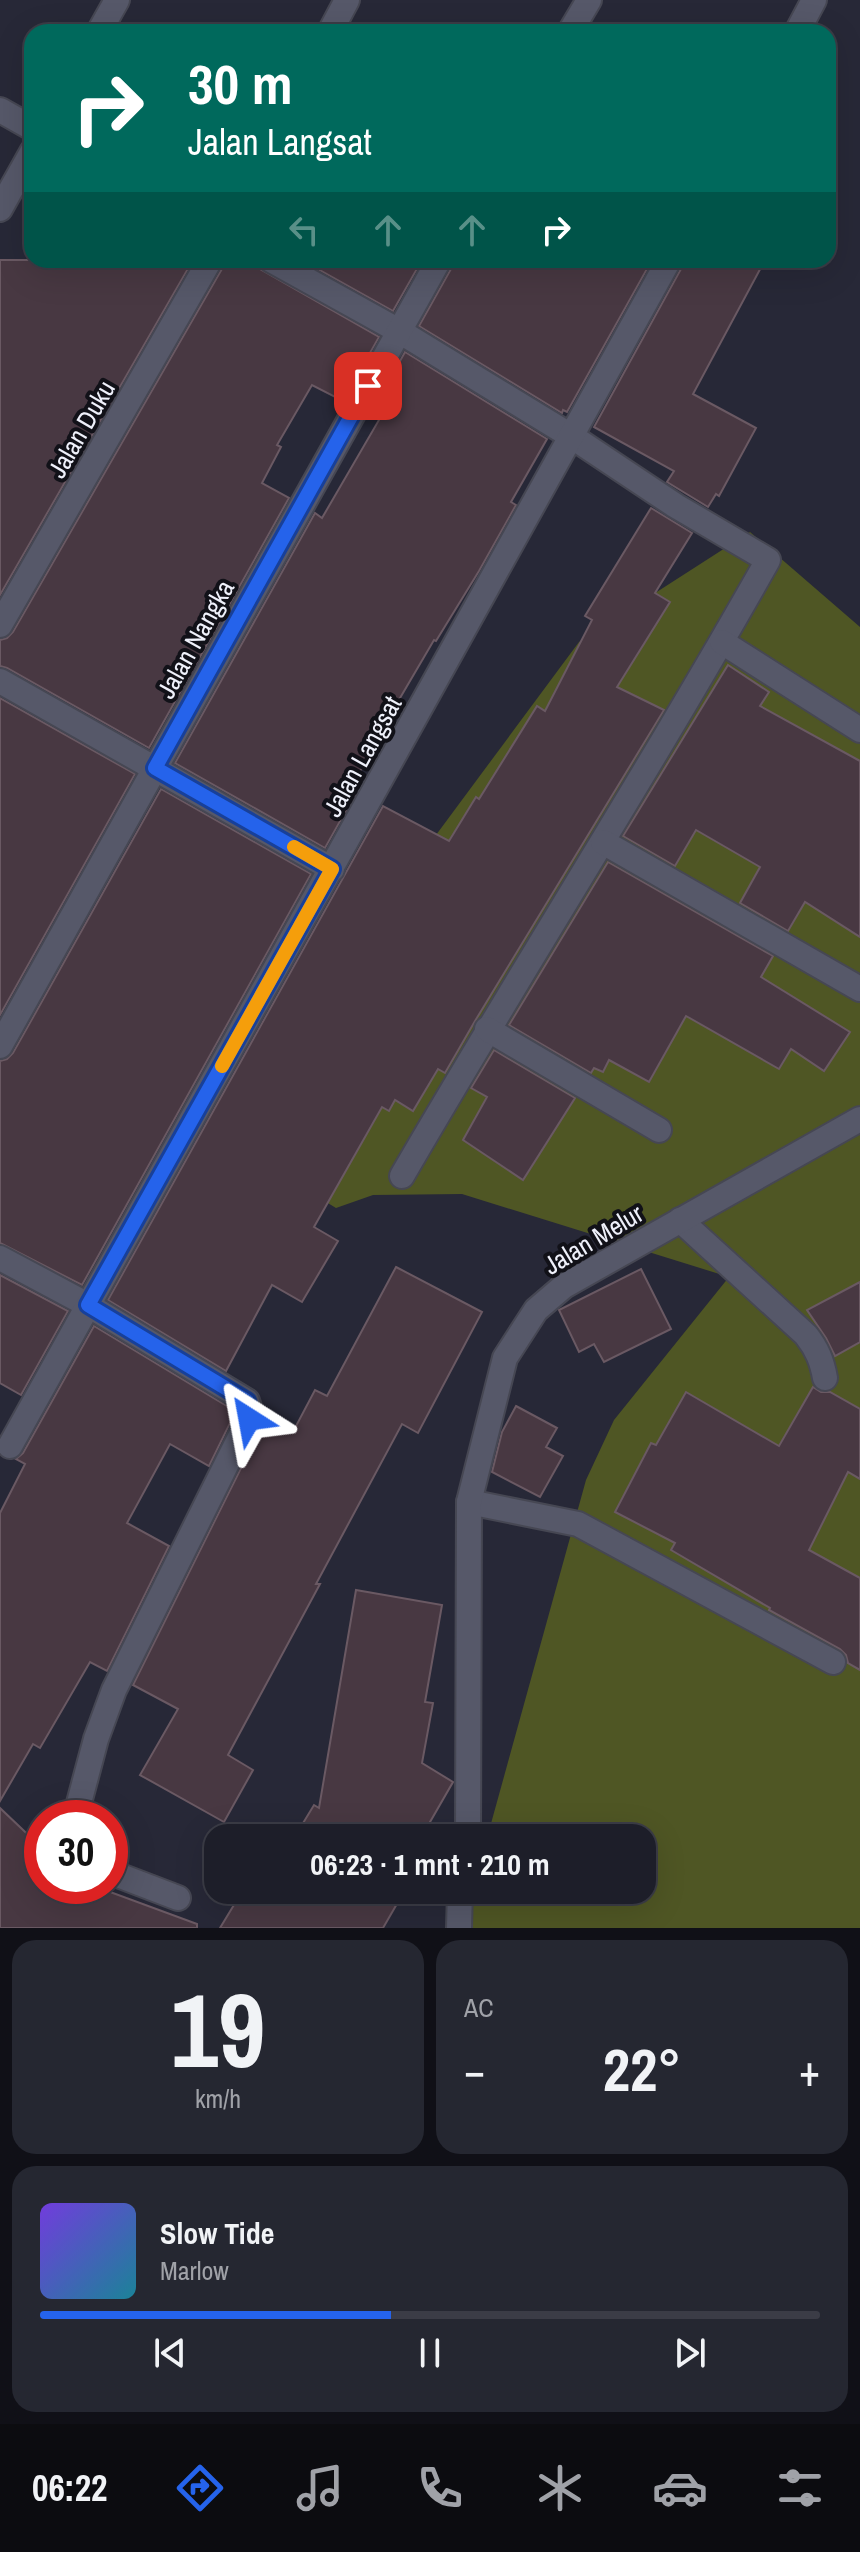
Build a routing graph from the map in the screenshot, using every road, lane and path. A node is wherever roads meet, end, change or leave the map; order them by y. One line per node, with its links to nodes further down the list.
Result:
1 (117, 0): 5 (street)
2 (347, 0): 6 (street)
3 (589, 0): 7 (street)
4 (814, 0): 8 (street)
5 (104, 24)
6 (334, 24)
7 (575, 24)
8 (801, 24)
9 (0, 110): 10 (street)
10 (24, 124)
11 (24, 166): 12 (street)
12 (0, 209)
13 (205, 268): 19 (street, Jalan Duku)
14 (285, 268): 17 (street)
15 (434, 268): 17 (street, Jalan Nangka)
16 (665, 268): 18 (street, Jalan Langsat)
17 (399, 331): 18 (street); 23 (street, Jalan Nangka)
18 (571, 436): 20 (street); 25 (street, Jalan Langsat)
19 (0, 625)
20 (722, 642): 22 (street); 24 (street)
21 (0, 681): 23 (street)
22 (860, 730)
23 (155, 768): 25 (street); 28 (street, Jalan Nangka)
24 (603, 842): 26 (street); 27 (street)
25 (332, 869): 34 (street, Jalan Langsat)
26 (860, 989)
27 (487, 1029): 30 (street); 31 (street)
28 (0, 1046)
29 (860, 1119): 32 (street, Jalan Melur)
30 (659, 1130)
31 (402, 1176)
32 (680, 1220): 35 (street); 37 (street, Jalan Melur)
33 (0, 1258): 34 (street)
34 (88, 1305): 36 (street, Jalan Langsat); 39 (street)
35 (825, 1378)
36 (10, 1446)
37 (469, 1502): 38 (street); 40 (street, Jalan Melur)
38 (833, 1662)
39 (80, 1800)
40 (468, 1824)
41 (128, 1879): 42 (street)
42 (178, 1898)
43 (460, 1904): 44 (street)
44 (459, 1928)

